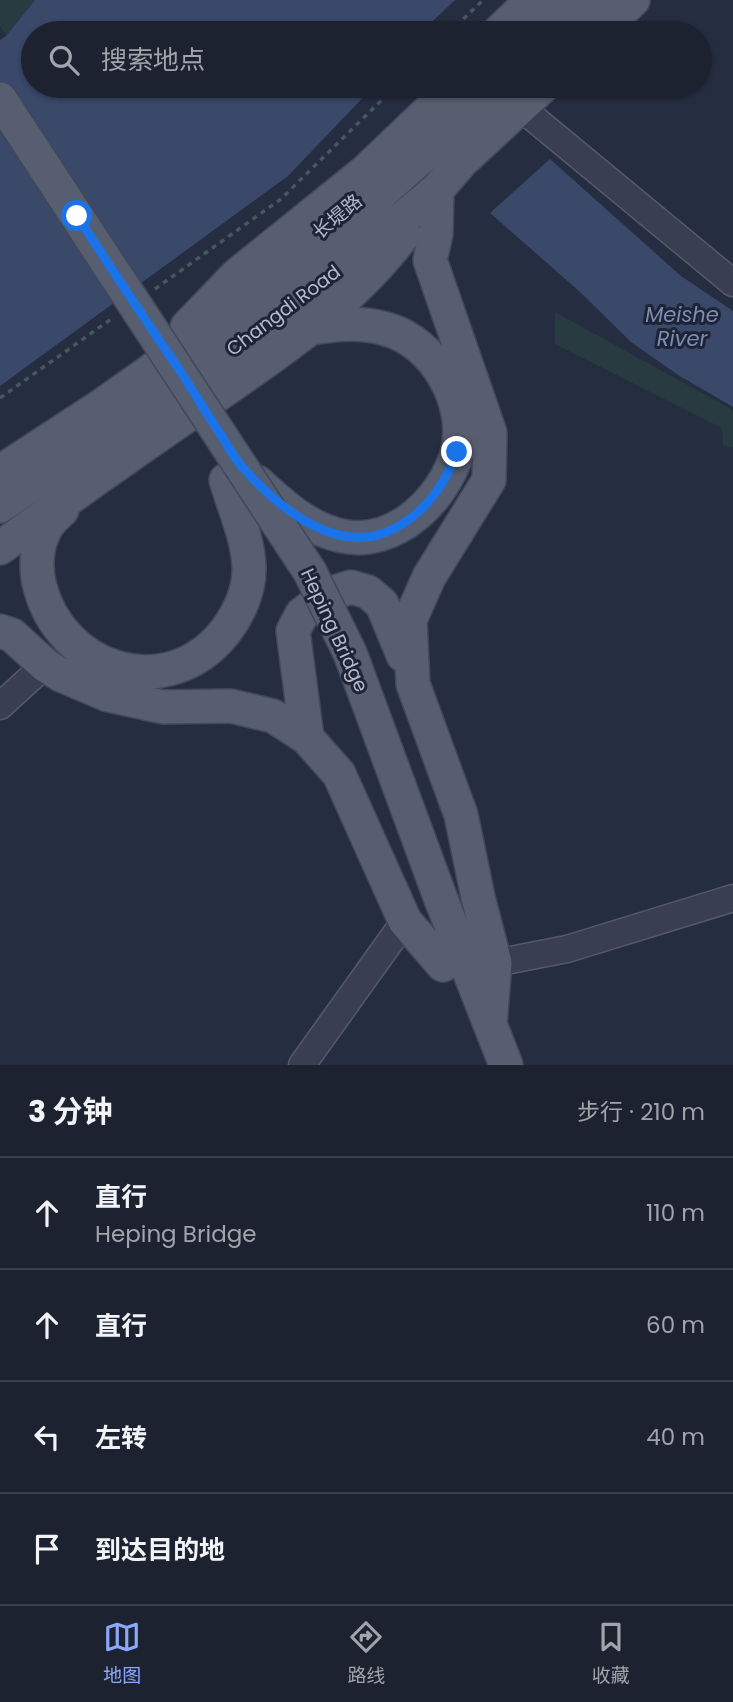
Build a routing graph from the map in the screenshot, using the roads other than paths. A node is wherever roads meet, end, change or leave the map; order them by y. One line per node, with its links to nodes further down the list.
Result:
1 (532, 0): 5 (main road)
2 (566, 0): 6 (main road)
3 (597, 0): 7 (main road)
4 (633, 0): 8 (main road)
5 (510, 21)
6 (544, 21)
7 (574, 21)
8 (611, 21)
9 (443, 98): 19 (main road)
10 (466, 98): 19 (main road, 长堤路)
11 (515, 98): 20 (main road, Changdi Road)
12 (517, 98): 16 (main road, Changdi Road)
13 (527, 98): 17 (street)
14 (0, 99): 21 (main road, Heping Bridge, bridge)
15 (0, 136): 21 (main road, Heping Bridge)
16 (437, 190): 18 (main road); 23 (main road, Changdi Road); 27 (main road)
17 (733, 283)
18 (312, 328): 21 (main road, bridge); 22 (main road)
19 (184, 330): 20 (main road)
20 (30, 453): 23 (main road, Changdi Road)
21 (234, 474): 22 (main road); 31 (main road, Heping Bridge)
22 (84, 486): 24 (main road)
23 (4, 492)
24 (0, 548)
25 (0, 631): 26 (main road)
26 (45, 665): 28 (street); 29 (main road)
27 (413, 684): 29 (main road); 32 (main road)
28 (0, 706)
29 (307, 738): 31 (main road)
30 (733, 898): 32 (street)
31 (424, 911): 33 (main road); 34 (street); 35 (main road)
32 (495, 963): 33 (main road)
33 (490, 1024): 36 (main road)
34 (302, 1065)
35 (485, 1065)
36 (506, 1065)

